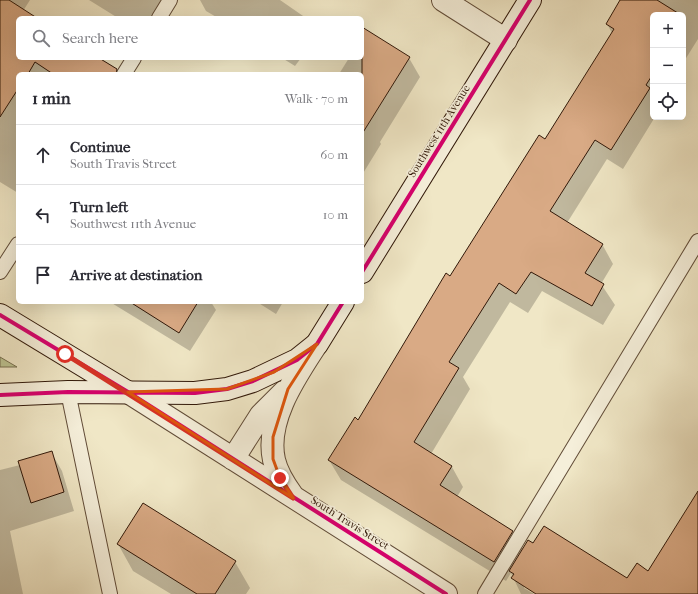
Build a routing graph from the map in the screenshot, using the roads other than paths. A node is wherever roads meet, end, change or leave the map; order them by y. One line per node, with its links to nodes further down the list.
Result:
1 (170, 0): 4 (lane)
2 (443, 0): 5 (street)
3 (530, 0): 5 (street, Southwest 11th Avenue)
4 (160, 16)
5 (506, 40): 10 (street, Southwest 11th Avenue)
6 (133, 60): 7 (lane)
7 (125, 72)
8 (698, 241): 23 (lane)
9 (16, 247): 11 (lane)
10 (364, 269)
11 (0, 272)
12 (342, 304): 14 (street)
13 (0, 315): 17 (street, South Travis Street)
14 (317, 344): 15 (street); 17 (street)
15 (288, 389): 19 (street); 20 (street)
16 (68, 392): 17 (street); 18 (street); 21 (lane)
17 (128, 392): 19 (street, South Travis Street)
18 (0, 395)
19 (233, 460): 20 (street, South Travis Street)
20 (293, 498): 22 (street, South Travis Street)
21 (110, 594)
22 (446, 594)
23 (485, 594)

